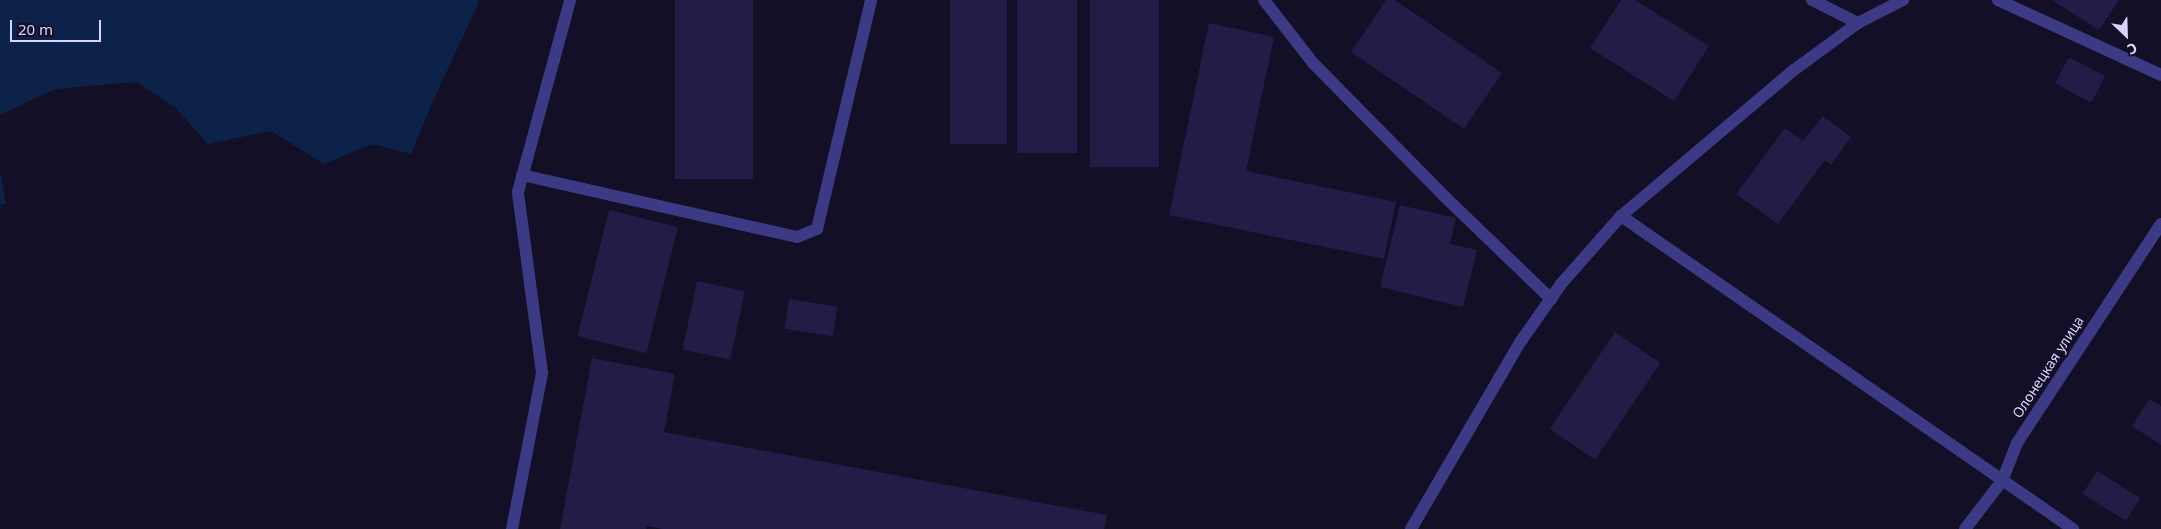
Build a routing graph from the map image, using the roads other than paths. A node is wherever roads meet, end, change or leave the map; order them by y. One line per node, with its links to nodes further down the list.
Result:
1 (570, 0): 9 (street)
2 (871, 0): 9 (street)
3 (1264, 0): 12 (street)
4 (1812, 0): 7 (street)
5 (1903, 0): 7 (street)
6 (1998, 0): 8 (street)
7 (1858, 23): 10 (street)
8 (2161, 75)
9 (522, 175): 14 (street)
10 (1621, 216): 12 (street); 13 (street)
11 (2161, 224): 13 (street, Олонецкая улица)
12 (1551, 299): 15 (street)
13 (2002, 482): 16 (street, Олонецкая улица); 17 (street)
14 (512, 529)
15 (1411, 529)
16 (1965, 529)
17 (2073, 529)

